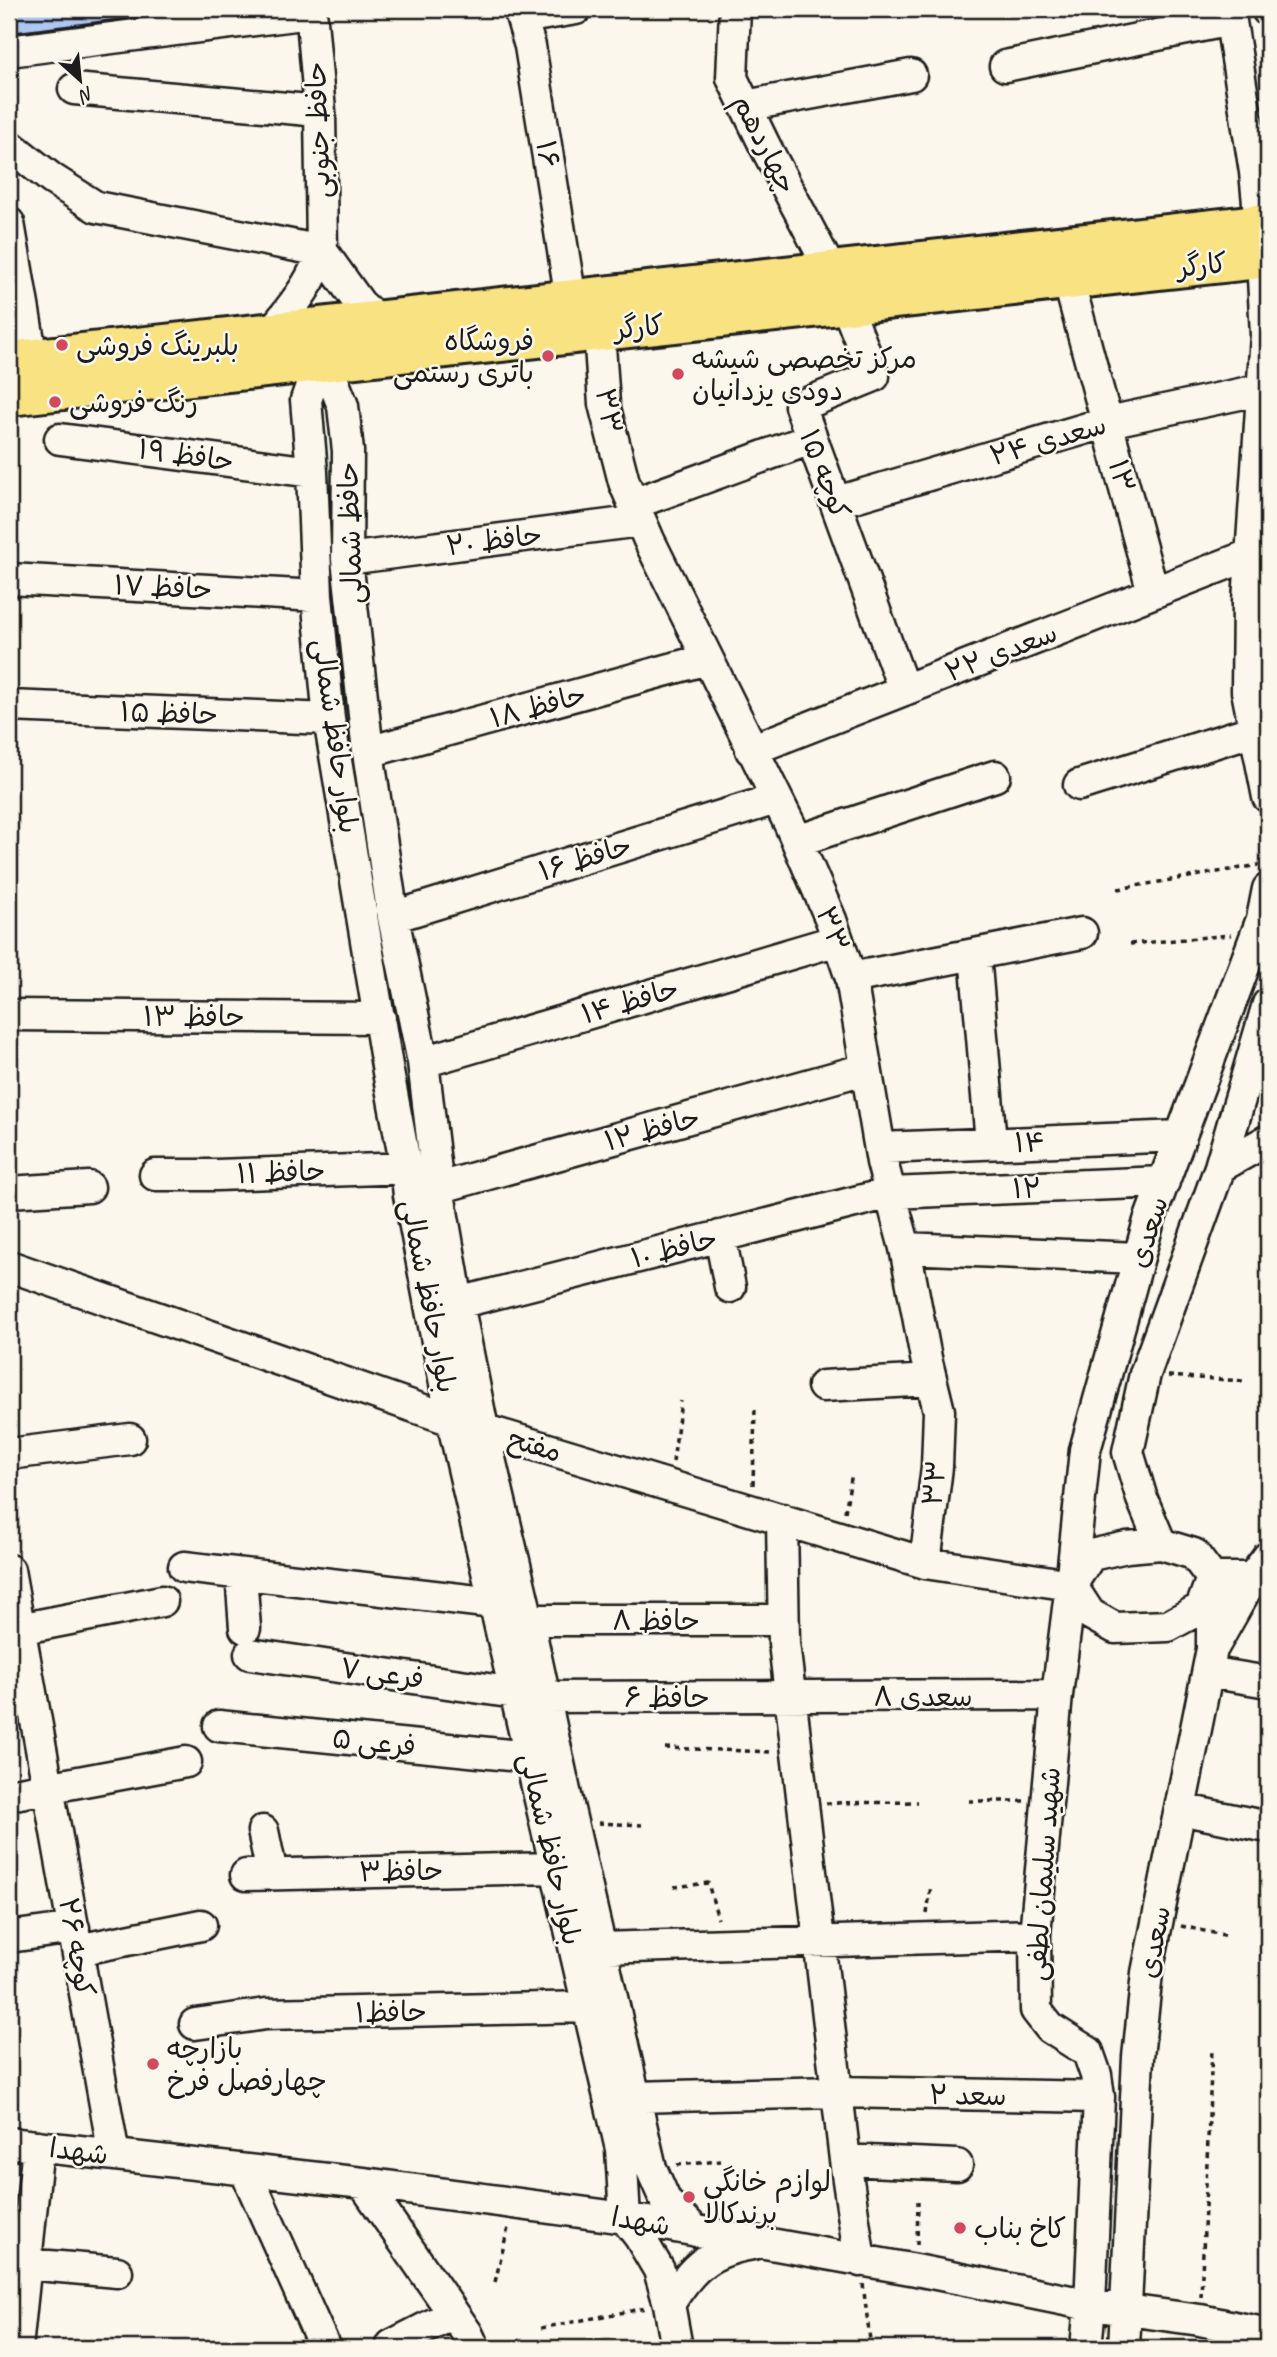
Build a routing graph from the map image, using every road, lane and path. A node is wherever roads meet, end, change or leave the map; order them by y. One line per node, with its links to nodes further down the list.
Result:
1 (576, 9): 4 (street)
2 (735, 9): 10 (street, چهاردهم)
3 (311, 11): 6 (street); 11 (street, حافظ جنوبی)
4 (521, 13): 18 (street, ۱۶)
5 (1230, 14): 7 (street); 14 (street)
6 (9, 51)
7 (1005, 66)
8 (911, 75): 10 (street)
9 (74, 89): 11 (street)
10 (745, 106): 17 (street, چهاردهم)
11 (320, 111): 15 (street, حافظ جنوبی)
12 (9, 145): 15 (street)
13 (9, 223): 23 (street)
14 (1265, 241): 16 (main road, کارگر); 17 (main road, کارگر); 22 (street)
15 (322, 251): 19 (street); 21 (street, حافظ جنوبی)
16 (1068, 278): 17 (main road, کارگر); 27 (street, ۱۳)
17 (838, 287): 18 (main road, کارگر); 20 (main road, کارگر); 29 (street, کوچه ۱۵)
18 (571, 300): 19 (main road, کارگر)
19 (378, 321): 21 (main road, کارگر)
20 (599, 331): 24 (main road, کارگر); 32 (street, ۳۳)
21 (271, 333): 23 (main road, کارگر)
22 (1267, 334): 25 (street)
23 (20, 360)
24 (319, 363): 26 (main road, کارگر); 30 (street, بلوار حافظ شمالی); 34 (street, حافظ شمالی)
25 (1263, 389): 27 (street, سعدی ۲۴); 33 (street)
26 (9, 396)
27 (1108, 422): 31 (street, سعدی ۲۴); 36 (street, ۱۳)
28 (60, 439): 30 (street, حافظ ۱۹)
29 (811, 439): 31 (street, کوچه ۱۵); 32 (street, حافظ ۲۰)
30 (312, 472): 37 (street, بلوار حافظ شمالی)
31 (836, 502): 39 (street, کوچه ۱۵)
32 (637, 513): 34 (street, حافظ ۲۰); 38 (street, ۳۳)
33 (1251, 554): 36 (street, سعدی ۲۲); 42 (street)
34 (347, 559): 44 (street, حافظ شمالی)
35 (9, 579): 37 (street, حافظ ۱۷)
36 (1153, 592): 39 (street, سعدی ۲۲)
37 (317, 596): 41 (street, بلوار حافظ شمالی)
38 (707, 659): 43 (street, ۳۳); 44 (street, حافظ ۱۸)
39 (904, 690): 43 (street, سعدی ۲۲)
40 (9, 706): 41 (street, حافظ ۱۵)
41 (329, 719): 62 (street, بلوار حافظ شمالی)
42 (1255, 730): 46 (street); 47 (street)
43 (751, 750): 48 (street, ۳۳)
44 (368, 752): 53 (street, حافظ شمالی)
45 (995, 776): 49 (street)
46 (1079, 785)
47 (1268, 797)
48 (776, 799): 49 (street, ۳۳); 53 (street, حافظ ۱۶)
49 (797, 841): 56 (street, ۳۳)
50 (1268, 863): 51 (path)
51 (1118, 889)
52 (1268, 889): 54 (street, سعدی)
53 (393, 917): 63 (street, بلوار حافظ شمالی)
54 (1257, 932): 57 (path); 65 (street, سعدی)
55 (1082, 933): 58 (street)
56 (838, 940): 59 (street, ۳۳); 63 (street, حافظ ۱۴)
57 (1130, 944)
58 (975, 954): 59 (street); 67 (street)
59 (851, 978): 64 (street, ۳۳)
60 (1268, 1004): 69 (street, سعدی)
61 (9, 1015): 62 (street, حافظ ۱۳)
62 (380, 1018): 70 (street, بلوار حافظ شمالی)
63 (423, 1062): 74 (street, بلوار حافظ شمالی)
64 (865, 1069): 68 (street, ۳۳); 74 (street, حافظ ۱۲)
65 (1181, 1136): 67 (street, ۱۴); 72 (street, سعدی)
66 (1268, 1140): 69 (street)
67 (991, 1143): 68 (street, ۱۴)
68 (880, 1148): 76 (street, ۳۳)
69 (1220, 1167): 83 (street, سعدی)
70 (406, 1168): 71 (street, حافظ ۱۱); 89 (street, بلوار حافظ شمالی)
71 (155, 1174)
72 (1164, 1182): 76 (street, ۱۲); 79 (street, سعدی)
73 (89, 1187): 75 (street)
74 (438, 1188): 82 (street, بلوار حافظ شمالی)
75 (9, 1192)
76 (890, 1193): 77 (street, حافظ ۱۰); 78 (street, ۳۳)
77 (720, 1237): 81 (street); 82 (street, حافظ ۱۰)
78 (905, 1248): 79 (street); 84 (street, ۳۳)
79 (1138, 1258): 92 (street, سعدی)
80 (9, 1266): 89 (street, مفتح)
81 (730, 1287)
82 (458, 1303): 90 (street, بلوار حافظ شمالی)
83 (1145, 1374): 85 (path); 93 (street, سعدی)
84 (931, 1380): 86 (street); 101 (street, ۳۳)
85 (1244, 1381)
86 (823, 1386)
87 (681, 1401): 96 (path)
88 (755, 1407): 97 (path)
89 (452, 1419): 90 (street, مفتح); 109 (street, بلوار حافظ شمالی)
90 (483, 1429): 96 (street, مفتح); 110 (street, بلوار حافظ شمالی)
91 (130, 1439): 94 (street)
92 (1085, 1450): 93 (street); 107 (street, سعدی)
93 (1128, 1452): 100 (street, سعدی)
94 (9, 1454)
95 (852, 1473): 99 (path)
96 (670, 1486): 97 (street, مفتح)
97 (752, 1510): 98 (street, مفتح)
98 (782, 1520): 99 (street, مفتح); 111 (street)
99 (840, 1537): 101 (street, مفتح)
100 (1161, 1545): 106 (street); 107 (street)
101 (925, 1563): 107 (street, مفتح)
102 (184, 1567): 105 (street)
103 (9, 1570): 112 (street, کوچه ۲۶)
104 (1263, 1571): 106 (street); 113 (street)
105 (241, 1574): 109 (street); 115 (street, فرعی ۷)
106 (1212, 1578): 107 (street); 113 (street, سعدی)
107 (1071, 1586): 116 (street, شهید سلیمان لطفی)
108 (162, 1601): 112 (street)
109 (494, 1603): 115 (street, بلوار حافظ شمالی)
110 (528, 1619): 111 (street, حافظ ۸); 117 (street, بلوار حافظ شمالی)
111 (783, 1620): 118 (street)
112 (19, 1629): 124 (street, کوچه ۲۶)
113 (1210, 1661): 114 (street); 130 (street, سعدی)
114 (1268, 1682)
115 (515, 1693): 122 (street, بلوار حافظ شمالی)
116 (1057, 1695): 118 (street, سعدی ۸); 127 (street, شهید سلیمان لطفی)
117 (545, 1697): 118 (street, حافظ ۶); 131 (street, بلوار حافظ شمالی)
118 (790, 1697): 121 (street)
119 (219, 1726): 122 (street, فرعی ۵)
120 (665, 1748): 121 (path)
121 (797, 1752): 129 (street)
122 (530, 1757): 135 (street, بلوار حافظ شمالی)
123 (186, 1762): 124 (street)
124 (48, 1787): 125 (street); 142 (street, کوچه ۲۶)
125 (9, 1795)
126 (970, 1801): 127 (path)
127 (1047, 1801): 139 (street, شهید سلیمان لطفی)
128 (918, 1802): 129 (path)
129 (803, 1804): 143 (street)
130 (1180, 1809): 133 (street); 137 (street, سعدی)
131 (572, 1822): 132 (path); 145 (street, بلوار حافظ شمالی)
132 (642, 1825)
133 (1268, 1827)
134 (263, 1831): 135 (street, حافظ۳)
135 (555, 1868): 146 (street, بلوار حافظ شمالی)
136 (674, 1887): 144 (path)
137 (1158, 1922): 140 (path); 173 (street, سعدی)
138 (201, 1924): 142 (street)
139 (1035, 1935): 143 (street); 151 (street, شهید سلیمان لطفی)
140 (1228, 1936)
141 (9, 1937): 142 (street)
142 (76, 1939): 154 (street, کوچه ۲۶)
143 (819, 1941): 144 (street); 149 (street)
144 (725, 1944): 145 (street)
145 (600, 1948): 150 (street, بلوار حافظ شمالی)
146 (588, 2007): 147 (street, حافظ۱); 163 (street, بلوار حافظ شمالی)
147 (195, 2024)
148 (1212, 2049): 175 (path)
149 (837, 2092): 150 (street, سعد ۲); 151 (street, سعد ۲); 155 (street)
150 (634, 2097): 158 (street, بلوار حافظ شمالی)
151 (1099, 2097): 172 (street, شهید سلیمان لطفی)
152 (9, 2143): 153 (street, شهدا)
153 (38, 2146): 154 (street, شهدا); 167 (street)
154 (114, 2155): 159 (street, شهدا)
155 (845, 2160): 157 (street); 166 (street)
156 (721, 2161): 158 (path)
157 (957, 2165)
158 (651, 2168): 164 (street, بلوار حافظ شمالی)
159 (245, 2171): 160 (street, شهدا); 180 (street)
160 (363, 2183): 162 (street, شهدا); 174 (street)
161 (918, 2201): 168 (path)
162 (514, 2202): 163 (street, شهدا); 170 (path)
163 (625, 2218): 164 (street, شهدا); 171 (street)
164 (696, 2231): 165 (street, شهدا)
165 (759, 2243): 166 (street, شهدا); 171 (street)
166 (860, 2261): 168 (street, شهدا); 183 (path)
167 (26, 2263): 169 (street); 178 (street)
168 (916, 2270): 172 (street, شهدا)
169 (117, 2272)
170 (495, 2283)
171 (669, 2304): 176 (path); 182 (street)
172 (1090, 2305): 173 (street, شهدا); 184 (street, شهید سلیمان لطفی)
173 (1126, 2310): 175 (street, شهدا); 185 (street, سعدی)
174 (453, 2314): 179 (street); 181 (street)
175 (1200, 2320): 177 (street, شهدا)
176 (541, 2328)
177 (1268, 2334)
178 (14, 2345)
179 (393, 2345)
180 (325, 2348)
181 (474, 2348)
182 (677, 2348)
183 (871, 2348)
184 (1086, 2348)
185 (1124, 2348)

